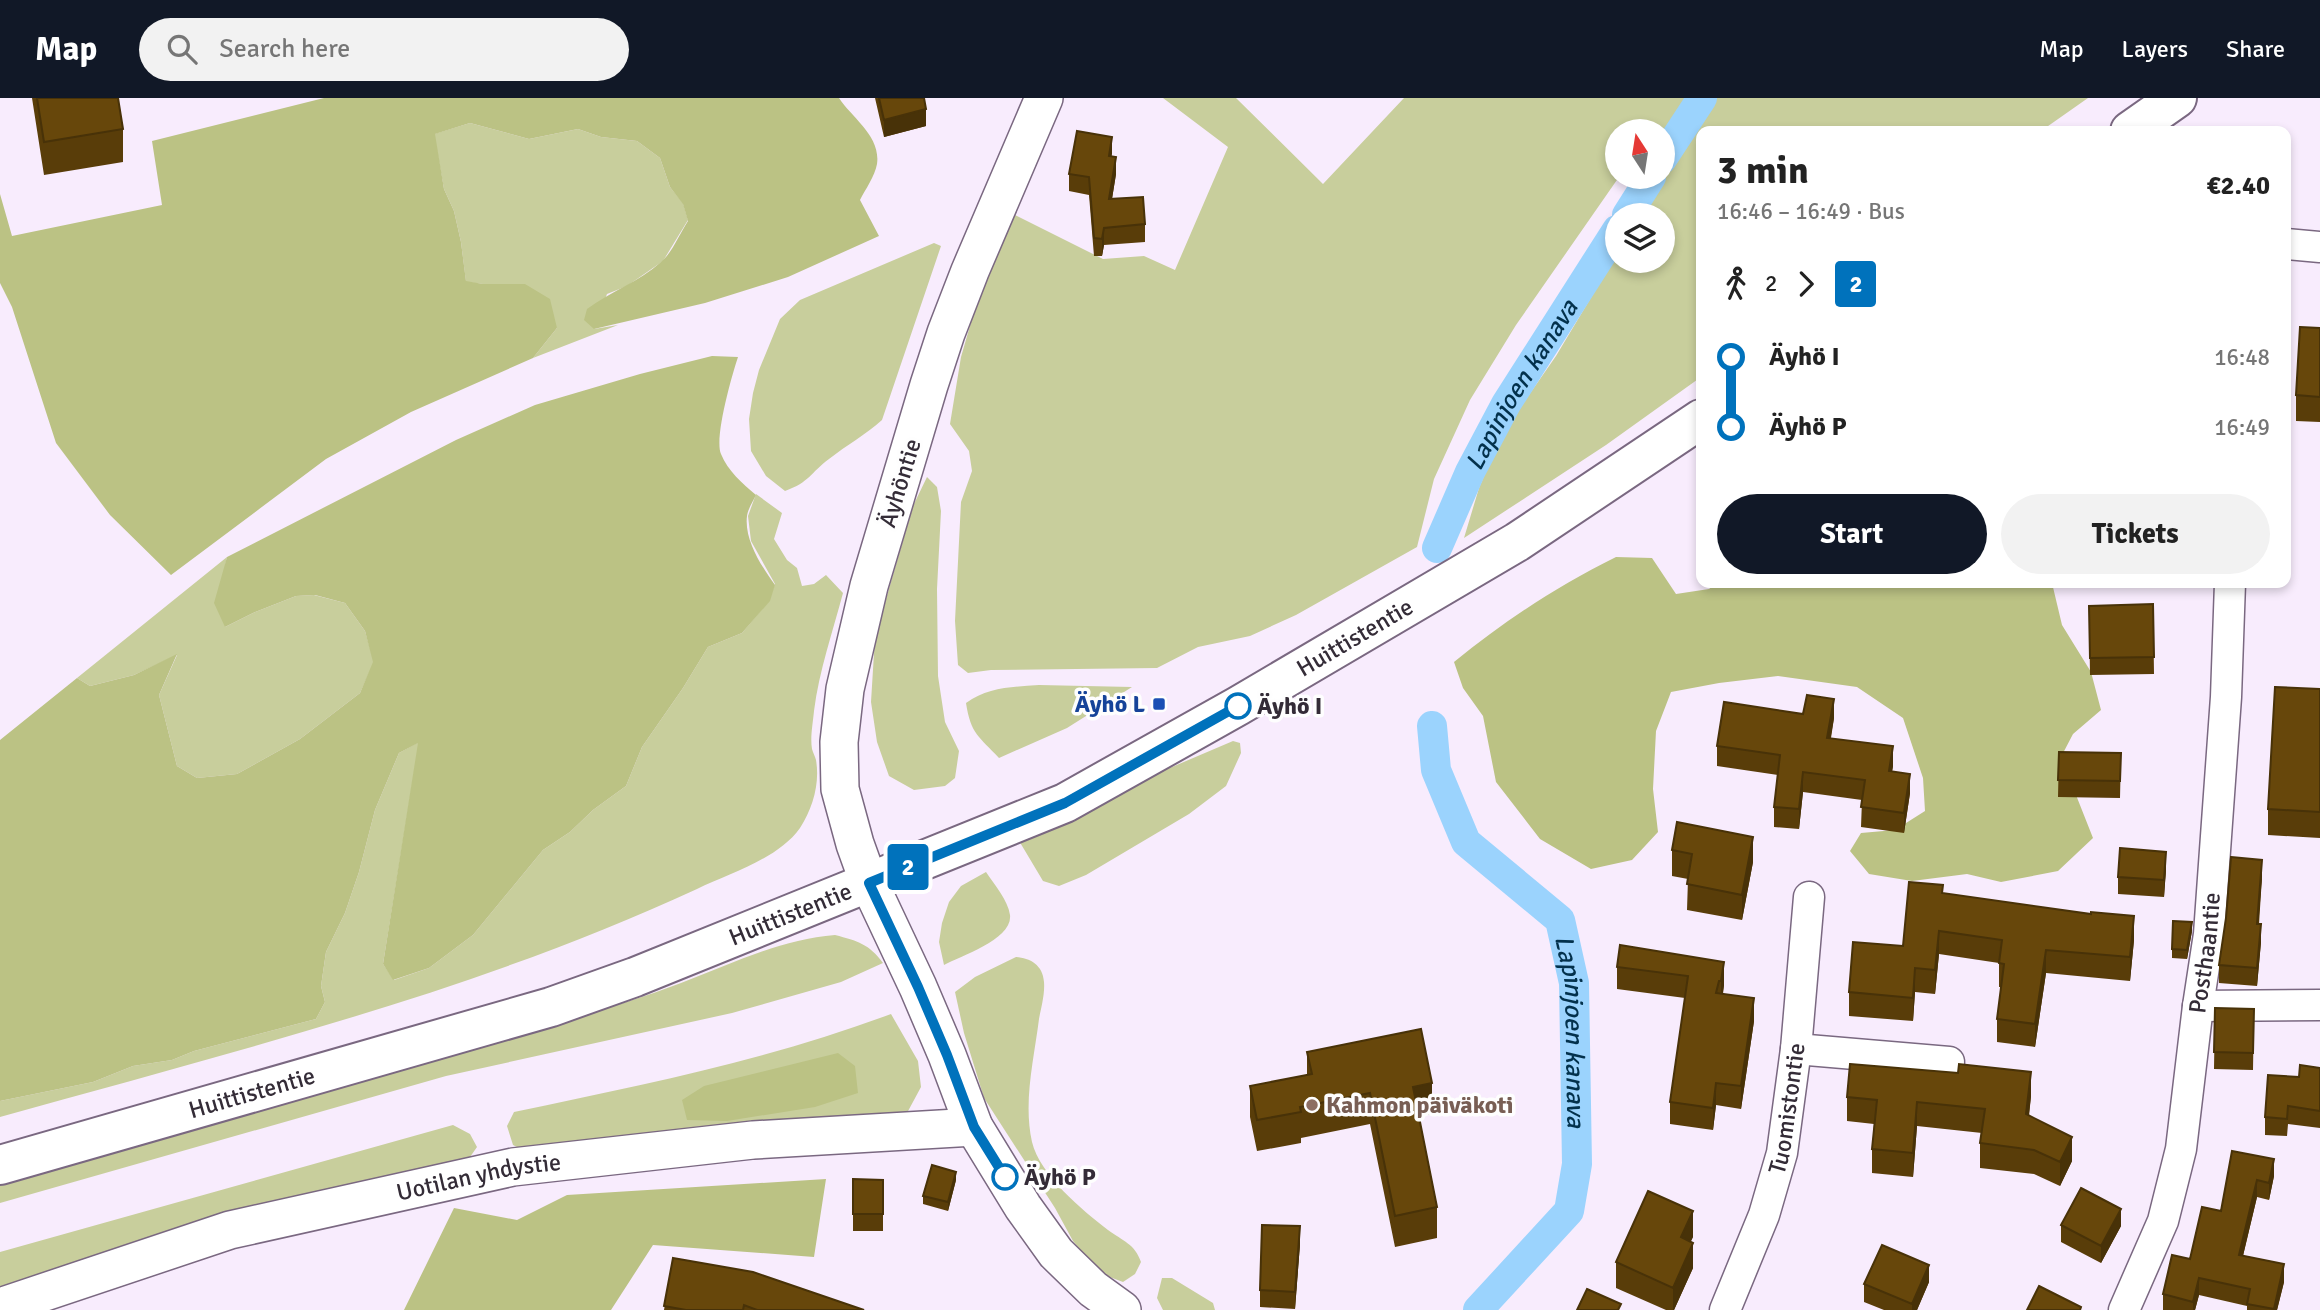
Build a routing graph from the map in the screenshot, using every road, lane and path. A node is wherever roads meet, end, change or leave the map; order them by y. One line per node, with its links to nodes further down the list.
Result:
1 (1044, 98): 8 (main road, Äyhöntie)
2 (2177, 98): 3 (highway)
3 (2137, 126)
4 (2291, 244): 5 (street)
5 (2320, 247)
6 (1696, 422): 8 (highway, Huittistentie)
7 (2230, 588): 11 (street, Posthaantie)
8 (869, 883): 14 (main road, Äyhöntie); 15 (highway, Huittistentie)
9 (1809, 897): 12 (street, Tuomistontie)
10 (2320, 1005): 11 (street)
11 (2198, 1006): 19 (street, Posthaantie)
12 (1796, 1049): 13 (street); 18 (street, Tuomistontie)
13 (1949, 1062)
14 (974, 1127): 16 (main road, Uotilan yhdystie); 17 (main road, Äyhöntie)
15 (0, 1164)
16 (0, 1307)
17 (1122, 1310)
18 (1725, 1310)
19 (2124, 1310)

